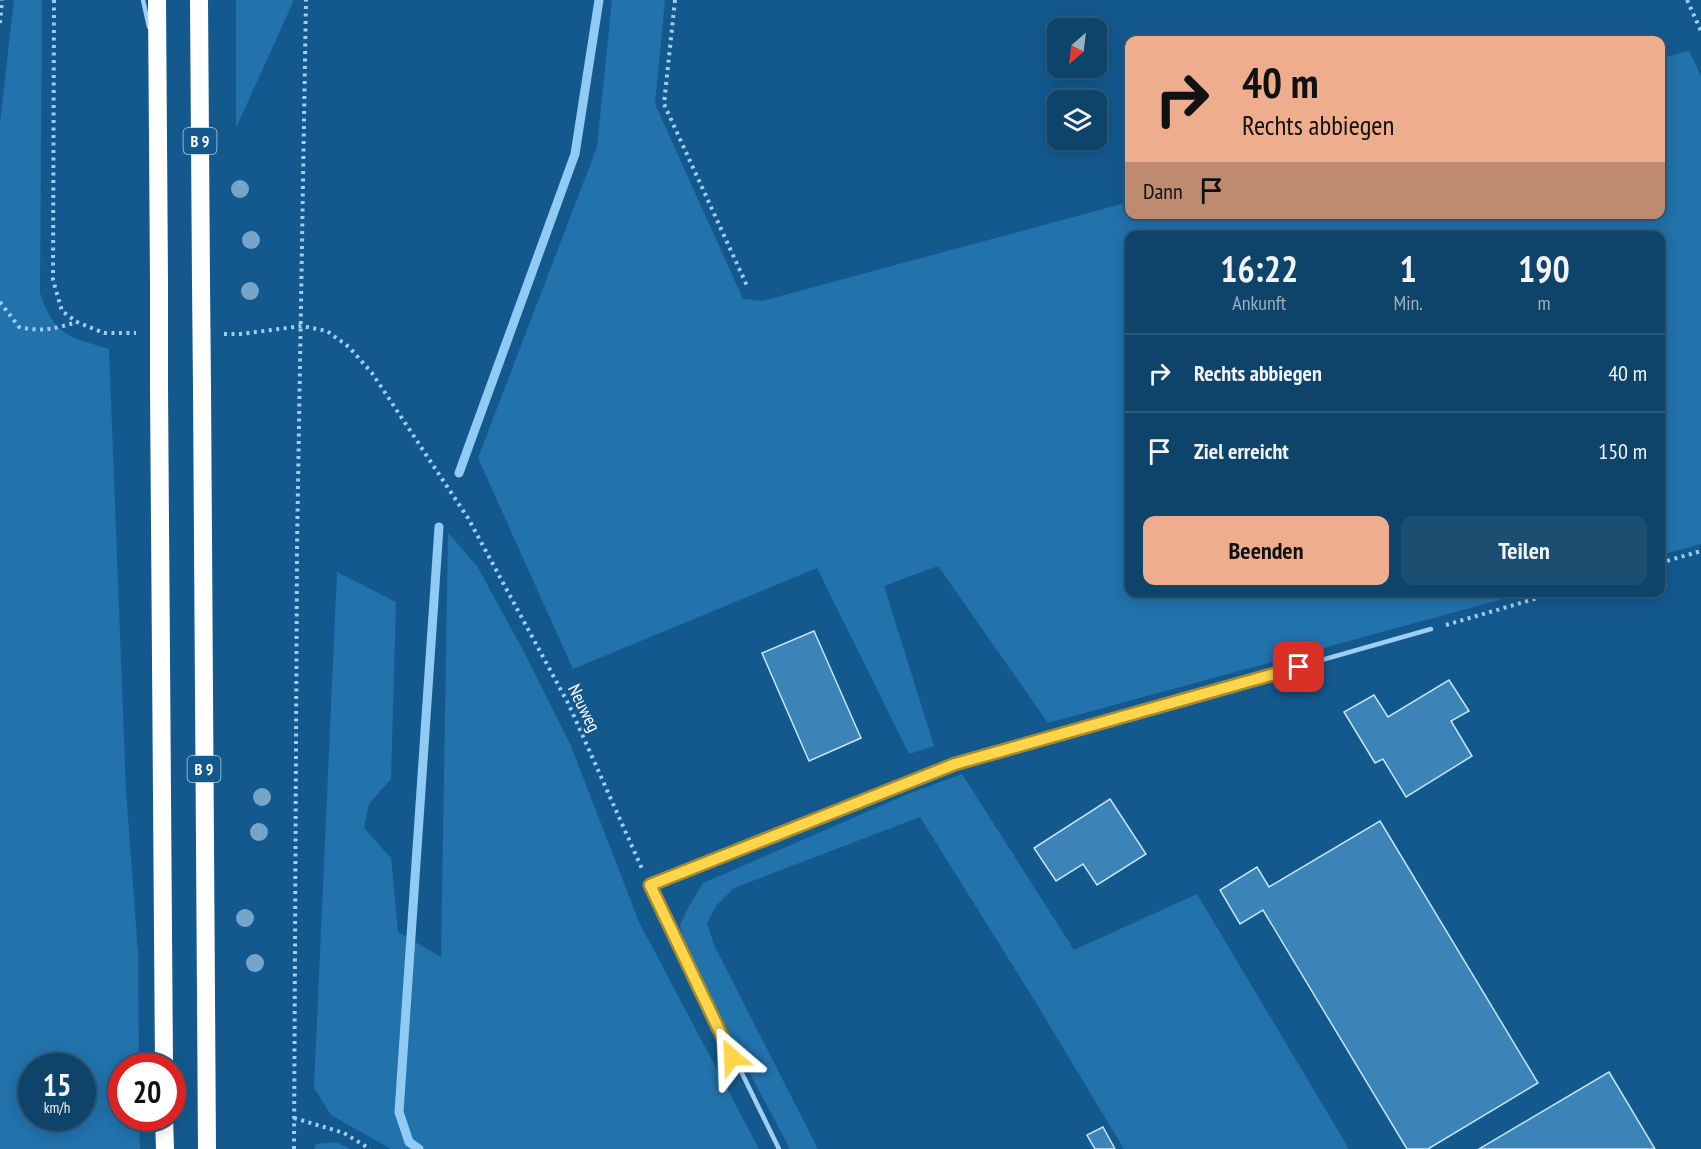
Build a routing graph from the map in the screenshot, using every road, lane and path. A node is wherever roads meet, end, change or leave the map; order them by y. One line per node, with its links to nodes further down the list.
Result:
1 (2, 0): 9 (path)
2 (54, 0): 14 (path)
3 (143, 0): 11 (lane)
4 (157, 0): 11 (highway, B 9)
5 (199, 0): 27 (highway, B 9, bridge)
6 (306, 0): 15 (path)
7 (675, 0): 12 (path)
8 (1687, 0): 10 (path)
9 (0, 23)
10 (1701, 31)
11 (158, 61): 23 (highway, B 9, bridge)
12 (748, 288)
13 (0, 302): 14 (path)
14 (77, 322): 16 (path)
15 (302, 327): 17 (path, Neuweg); 22 (path, Neuweg); 24 (path)
16 (104, 333)
17 (240, 334)
18 (1701, 551): 19 (path)
19 (1665, 562)
20 (1541, 597): 21 (path)
21 (1431, 629): 22 (lane)
22 (650, 885): 30 (lane)
23 (164, 1053)
24 (294, 1118): 28 (path); 29 (path)
25 (164, 1131): 26 (highway)
26 (165, 1149)
27 (207, 1149)
28 (294, 1149)
29 (370, 1149)
30 (779, 1149)

